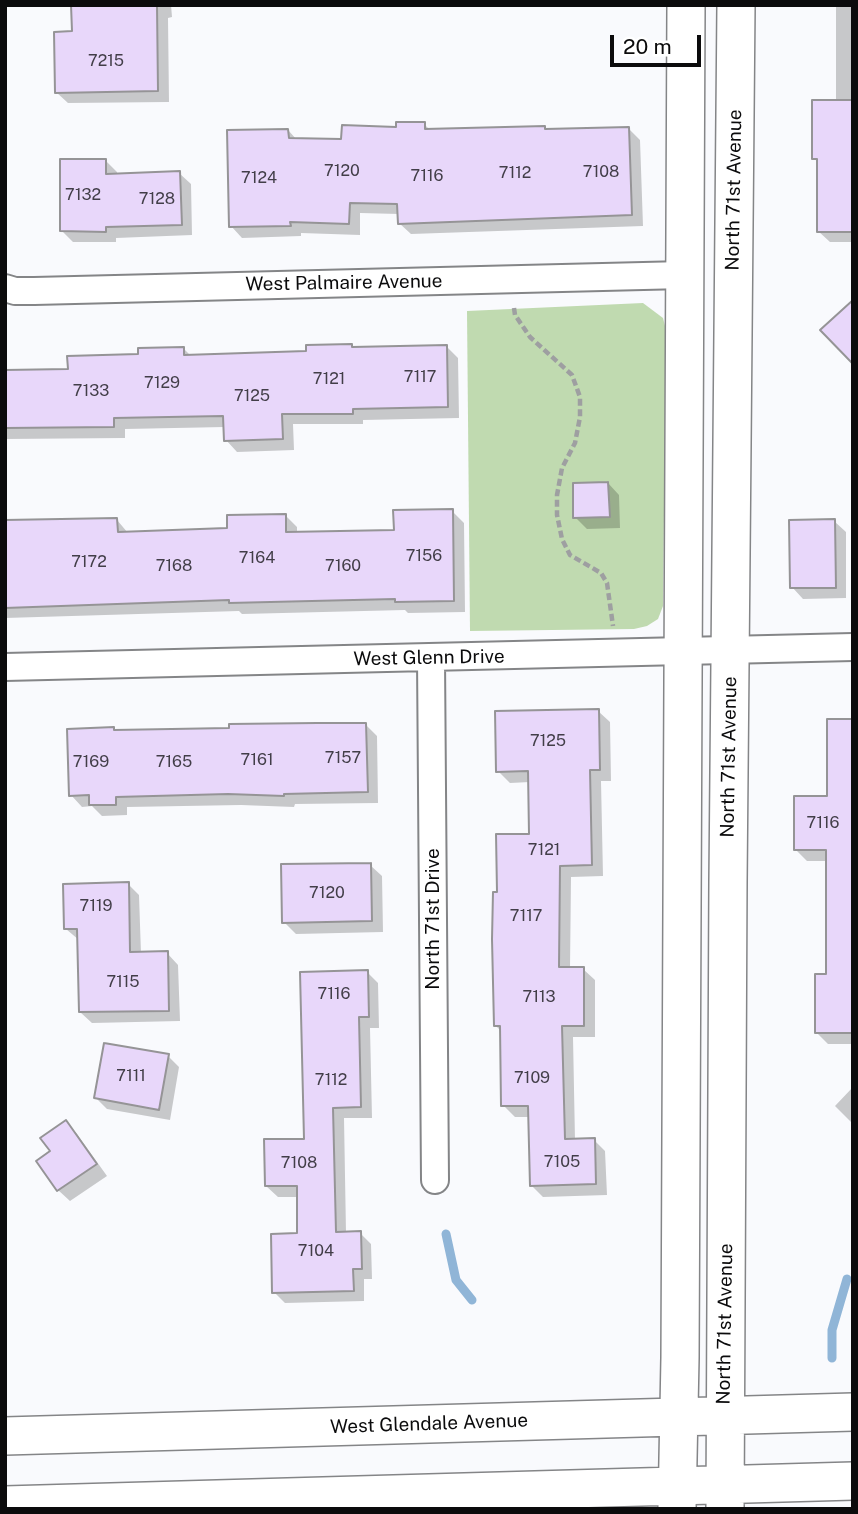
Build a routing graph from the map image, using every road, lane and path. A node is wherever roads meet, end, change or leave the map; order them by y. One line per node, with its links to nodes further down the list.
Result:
1 (687, 5): 3 (street)
2 (736, 5): 7 (street, North 71st Avenue)
3 (684, 275): 4 (street, West Palmaire Avenue); 8 (street)
4 (510, 279): 5 (street, West Palmaire Avenue); 9 (path)
5 (5, 288)
6 (853, 647): 7 (street, West Glenn Drive)
7 (730, 649): 8 (street, West Glenn Drive); 14 (street, North 71st Avenue)
8 (684, 651): 9 (street, West Glenn Drive); 15 (street)
9 (612, 654): 10 (street, West Glenn Drive)
10 (431, 658): 11 (street, West Glenn Drive); 12 (street, North 71st Drive)
11 (5, 667)
12 (435, 1180)
13 (853, 1412): 14 (street, West Glendale Avenue)
14 (724, 1415): 15 (street, West Glendale Avenue); 19 (street, North 71st Avenue)
15 (679, 1416): 16 (street, West Glendale Avenue); 18 (street)
16 (5, 1436)
17 (853, 1481): 19 (street)
18 (678, 1497): 19 (street); 20 (street)
19 (725, 1497)
20 (5, 1505)

